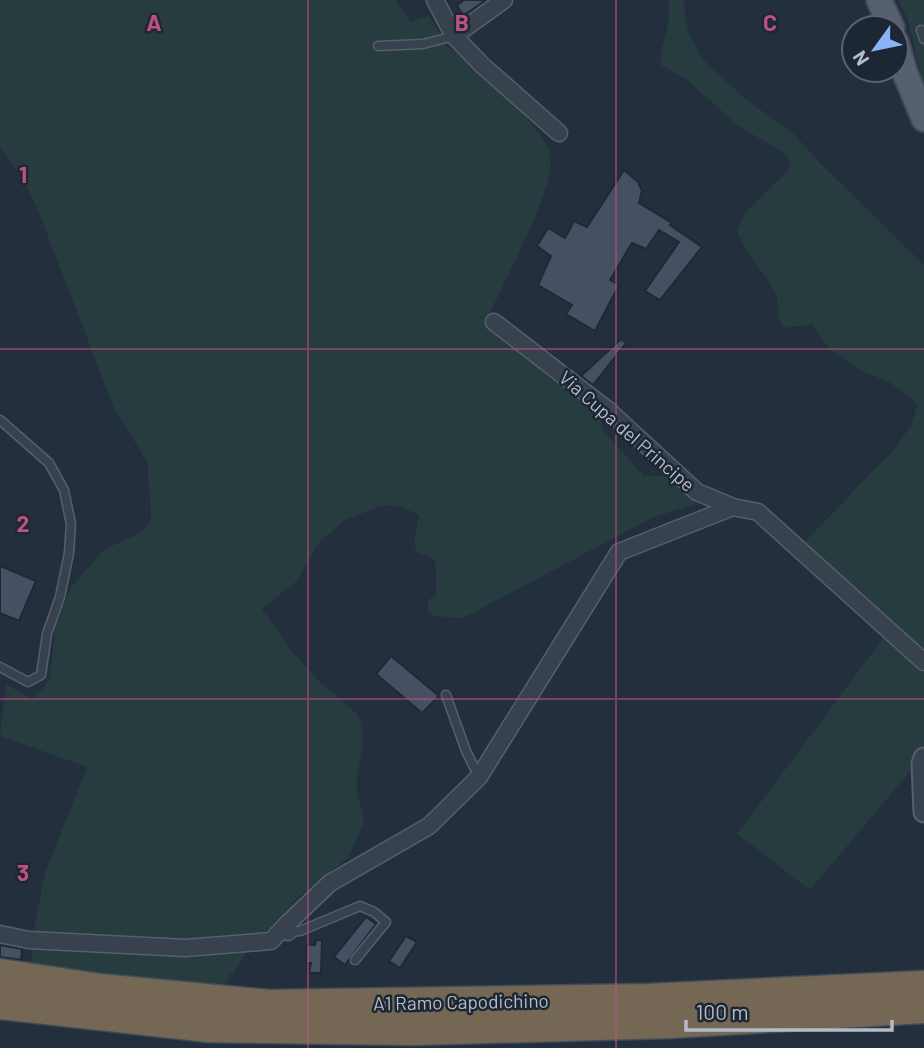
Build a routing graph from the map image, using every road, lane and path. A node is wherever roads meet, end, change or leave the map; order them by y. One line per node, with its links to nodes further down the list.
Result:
1 (435, 0): 3 (street)
2 (504, 0): 3 (street)
3 (454, 36): 4 (lane); 7 (street)
4 (378, 46)
5 (909, 84): 6 (main road)
6 (924, 120)
7 (559, 133)
8 (494, 322): 10 (street, Via Cupa del Principe)
9 (0, 420): 12 (lane)
10 (733, 507): 11 (street, Via Cupa del Principe); 15 (street)
11 (924, 662)
12 (0, 667)
13 (446, 695): 15 (lane)
14 (924, 758): 16 (street)
15 (479, 777): 17 (street)
16 (924, 812)
17 (288, 928): 18 (street); 19 (lane)
18 (0, 934)
19 (355, 960)
20 (0, 974): 23 (highway, A1 Ramo Capodichino)
21 (924, 977): 23 (highway)
22 (924, 986): 23 (highway, A1 Ramo Capodichino)
23 (876, 990)
24 (0, 1004): 26 (highway, A1 Ramo Capodichino)
25 (924, 1008): 26 (highway, A1 Ramo Capodichino)
26 (795, 1017): 27 (highway)
27 (924, 1027)

